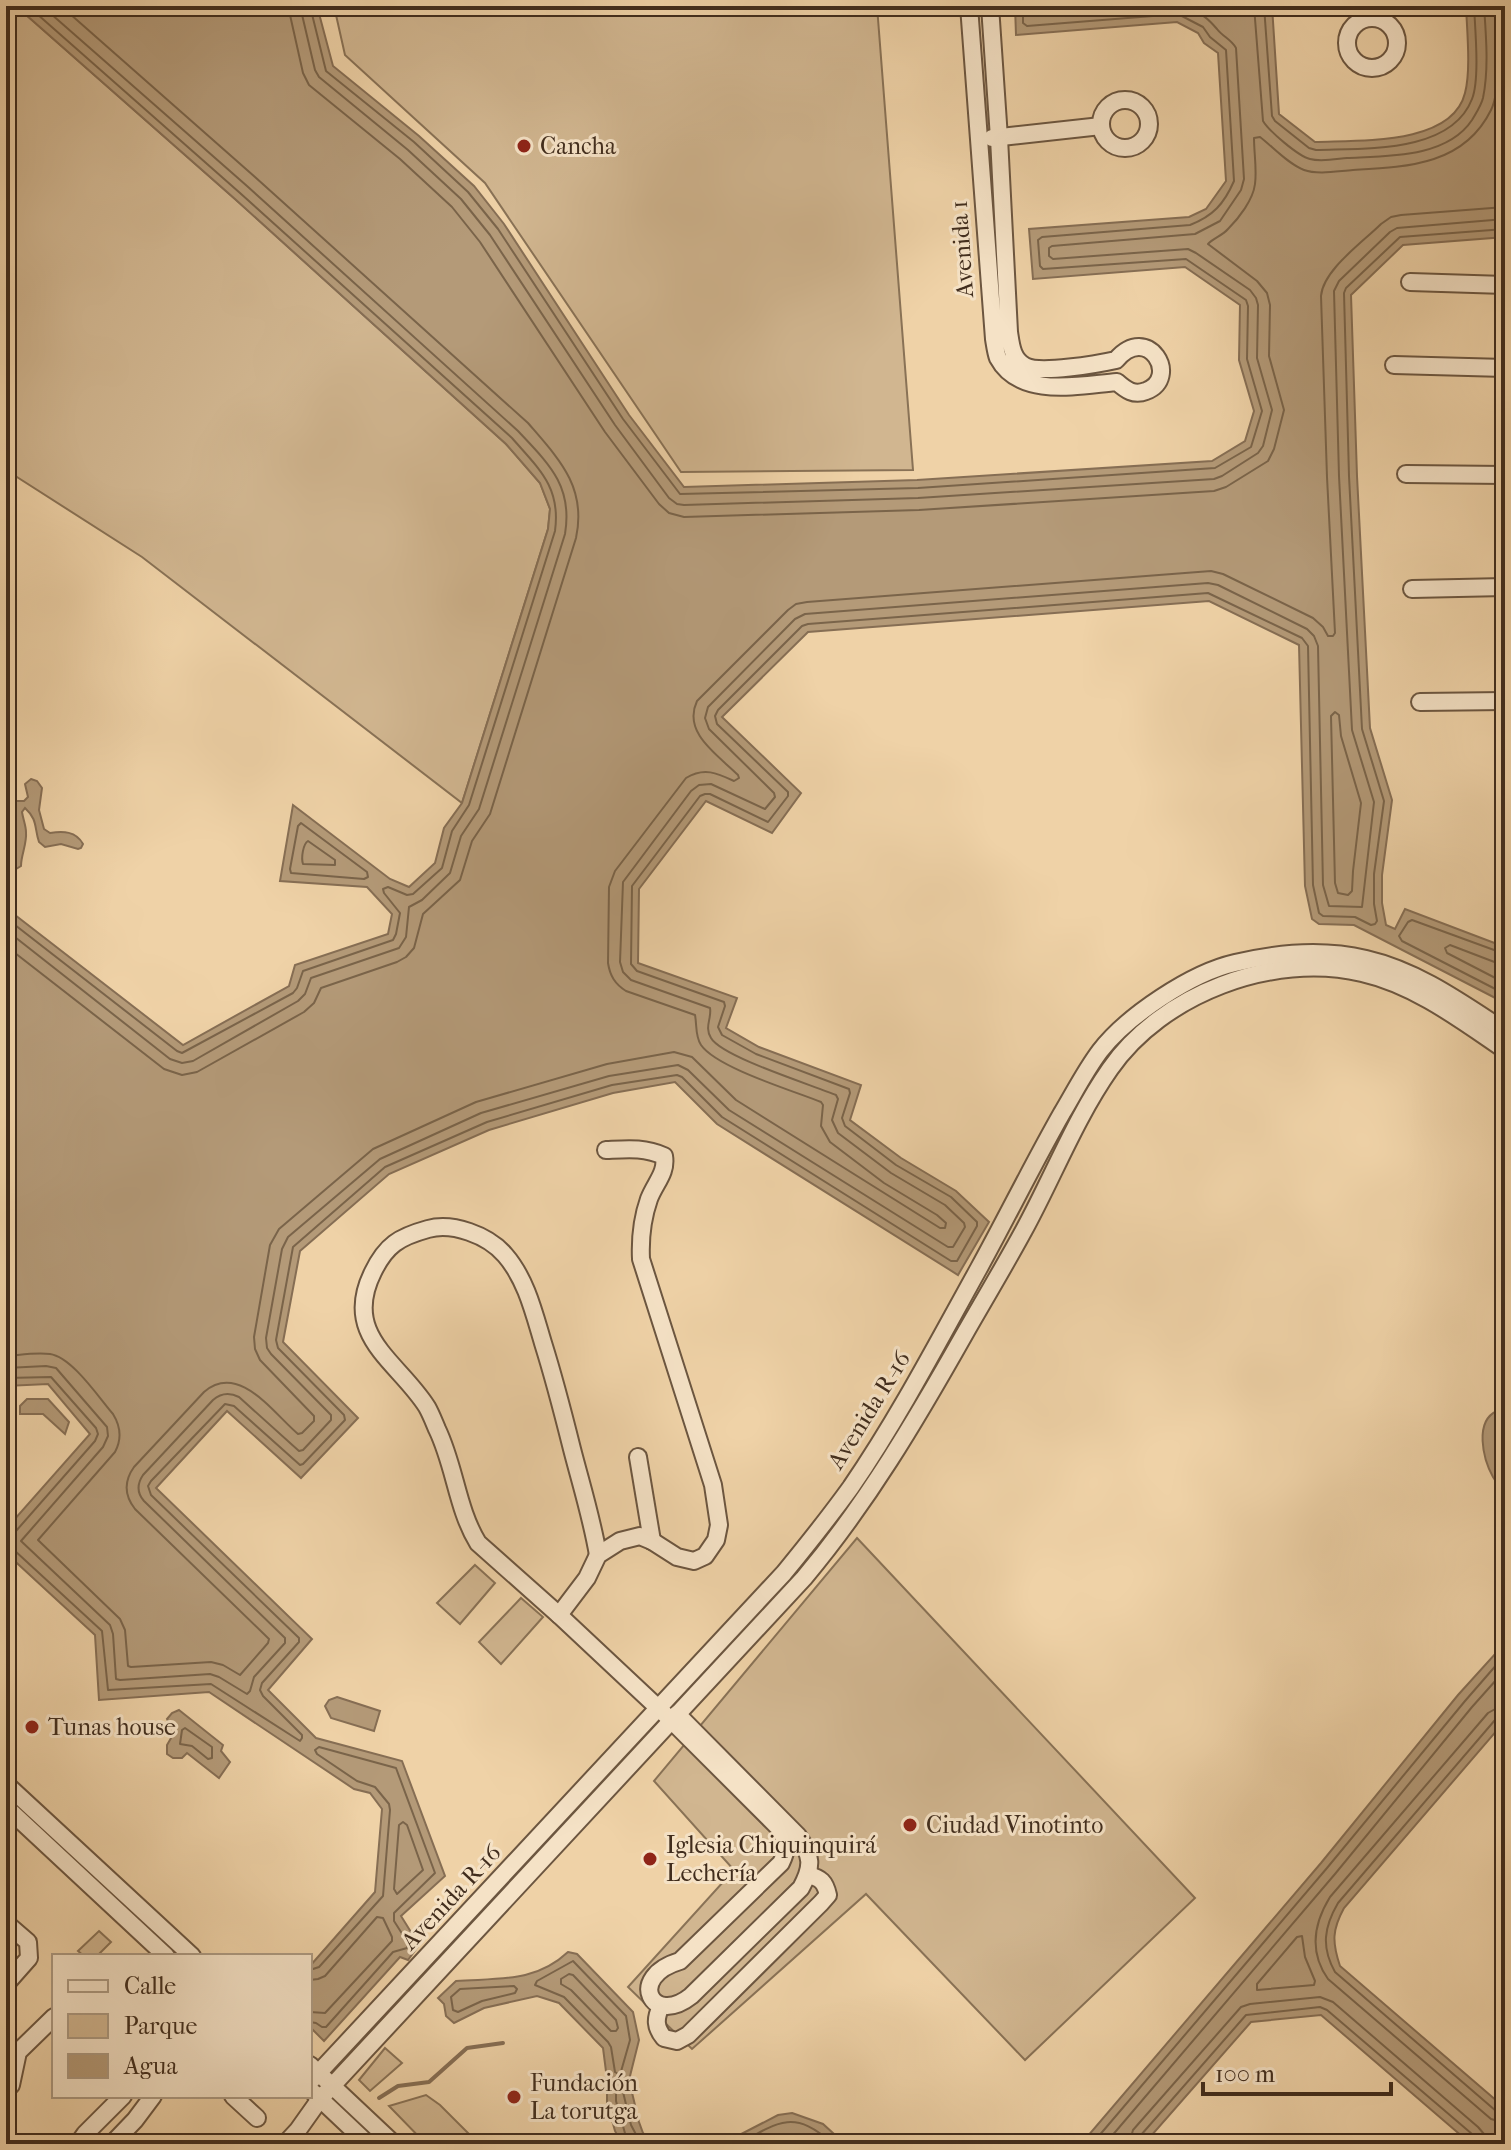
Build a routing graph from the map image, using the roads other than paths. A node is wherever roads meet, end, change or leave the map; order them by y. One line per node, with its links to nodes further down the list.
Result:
1 (969, 6): 3 (street, Avenida 1)
2 (990, 6): 4 (street, Avenida 1)
3 (971, 40): 4 (street); 7 (street, Avenida 1)
4 (992, 40): 6 (street, Avenida 1)
5 (1101, 126): 6 (street)
6 (999, 138): 7 (street); 9 (street, Avenida 1)
7 (978, 139): 8 (street, Avenida 1)
8 (986, 247): 9 (street); 15 (street, Avenida 1)
9 (1005, 247): 12 (street, Avenida 1)
10 (1410, 282): 11 (street)
11 (1505, 285)
12 (1116, 360): 15 (street); 15 (street, Avenida 1)
13 (1394, 365): 14 (street)
14 (1505, 368)
15 (1117, 382)
16 (1406, 474): 17 (street)
17 (1505, 475)
18 (1505, 587): 19 (street)
19 (1412, 589)
20 (1505, 701): 21 (street)
21 (1420, 702)
22 (1505, 1031): 24 (street, Avenida R-16)
23 (1505, 1050): 25 (street, Avenida R-16)
24 (1095, 1058): 25 (street); 31 (street, Avenida R-16)
25 (1110, 1068): 31 (street, Avenida R-16)
26 (606, 1150): 28 (street)
27 (638, 1457): 28 (street)
28 (652, 1541): 29 (street)
29 (598, 1555): 30 (street); 30 (street)
30 (559, 1615): 31 (street)
31 (669, 1714): 32 (street, Avenida R-16); 33 (street, Avenida R-16); 36 (street); 41 (street)
32 (601, 1770): 33 (street); 43 (street, Avenida R-16)
33 (614, 1783): 44 (street, Avenida R-16)
34 (8, 1790): 39 (street)
35 (6, 1807): 38 (street)
36 (808, 1875): 41 (street); 41 (street)
37 (6, 1923): 40 (street)
38 (164, 1954)
39 (186, 1954)
40 (6, 1984)
41 (661, 2006)
42 (52, 2019): 45 (street)
43 (313, 2074): 44 (street)
44 (332, 2086): 46 (street, Avenida R-16); 56 (street)
45 (6, 2090)
46 (315, 2094): 51 (street, Avenida R-16); 55 (street)
47 (121, 2098): 52 (street)
48 (152, 2098): 53 (street)
49 (235, 2098): 50 (street)
50 (257, 2118)
51 (303, 2137): 54 (street, Avenida R-16)
52 (78, 2144)
53 (112, 2144)
54 (285, 2144)
55 (368, 2144)
56 (394, 2144)

